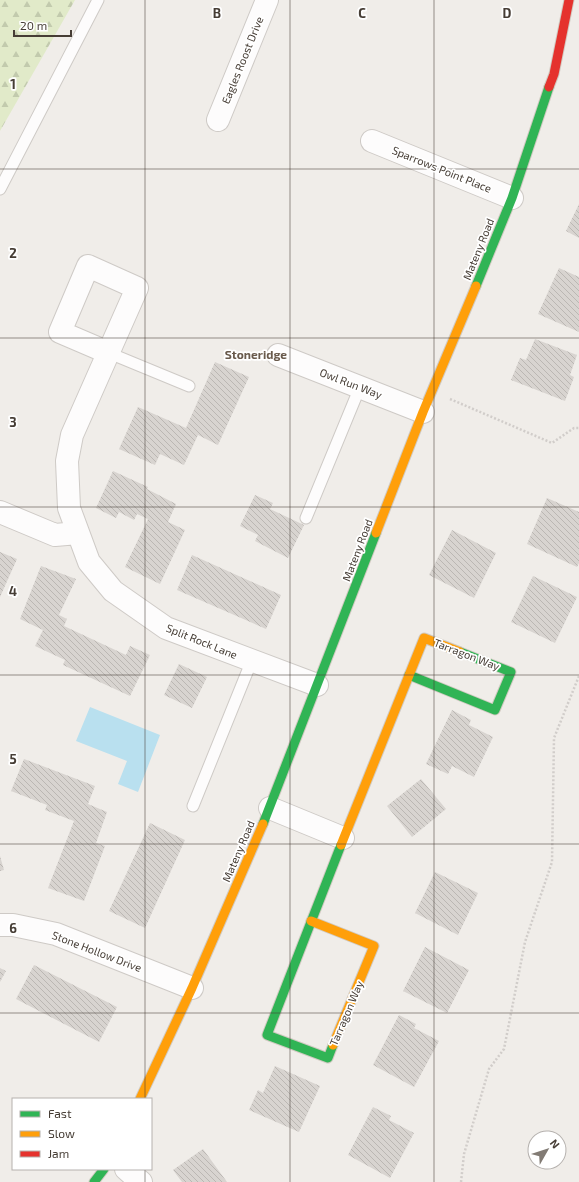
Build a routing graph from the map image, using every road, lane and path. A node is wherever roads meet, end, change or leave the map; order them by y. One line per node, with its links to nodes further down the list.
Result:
1 (98, 0): 6 (lane)
2 (267, 0): 4 (street, Eagles Roost Drive)
3 (569, 0): 7 (street, Mateny Road)
4 (218, 120)
5 (372, 141): 7 (street, Sparrows Point Place)
6 (0, 189)
7 (512, 198): 12 (street, Mateny Road)
8 (109, 353): 10 (lane); 17 (street, Split Rock Lane)
9 (278, 355): 11 (street, Owl Run Way)
10 (189, 386)
11 (360, 387): 13 (street, Owl Run Way); 16 (lane)
12 (432, 391): 13 (street, Mateny Road); 14 (path)
13 (424, 412): 21 (street, Mateny Road)
14 (579, 428)
15 (0, 512): 17 (street)
16 (306, 518)
17 (78, 533): 18 (street, Split Rock Lane)
18 (252, 660): 21 (street, Split Rock Lane); 22 (lane)
19 (409, 675): 19 (street, Tarragon Way); 24 (street, Tarragon Way)
20 (579, 676): 33 (path)
21 (317, 685): 23 (street, Mateny Road)
22 (193, 806)
23 (270, 808): 24 (street); 27 (street, Mateny Road)
24 (343, 838): 25 (street, Tarragon Way)
25 (311, 921): 25 (street, Tarragon Way)
26 (0, 926): 27 (street, Stone Hollow Drive)
27 (192, 988): 28 (street, Mateny Road)
28 (140, 1098)
29 (103, 1170): 31 (street)
30 (127, 1170): 32 (street)
31 (94, 1182)
32 (141, 1182)
33 (462, 1182)

